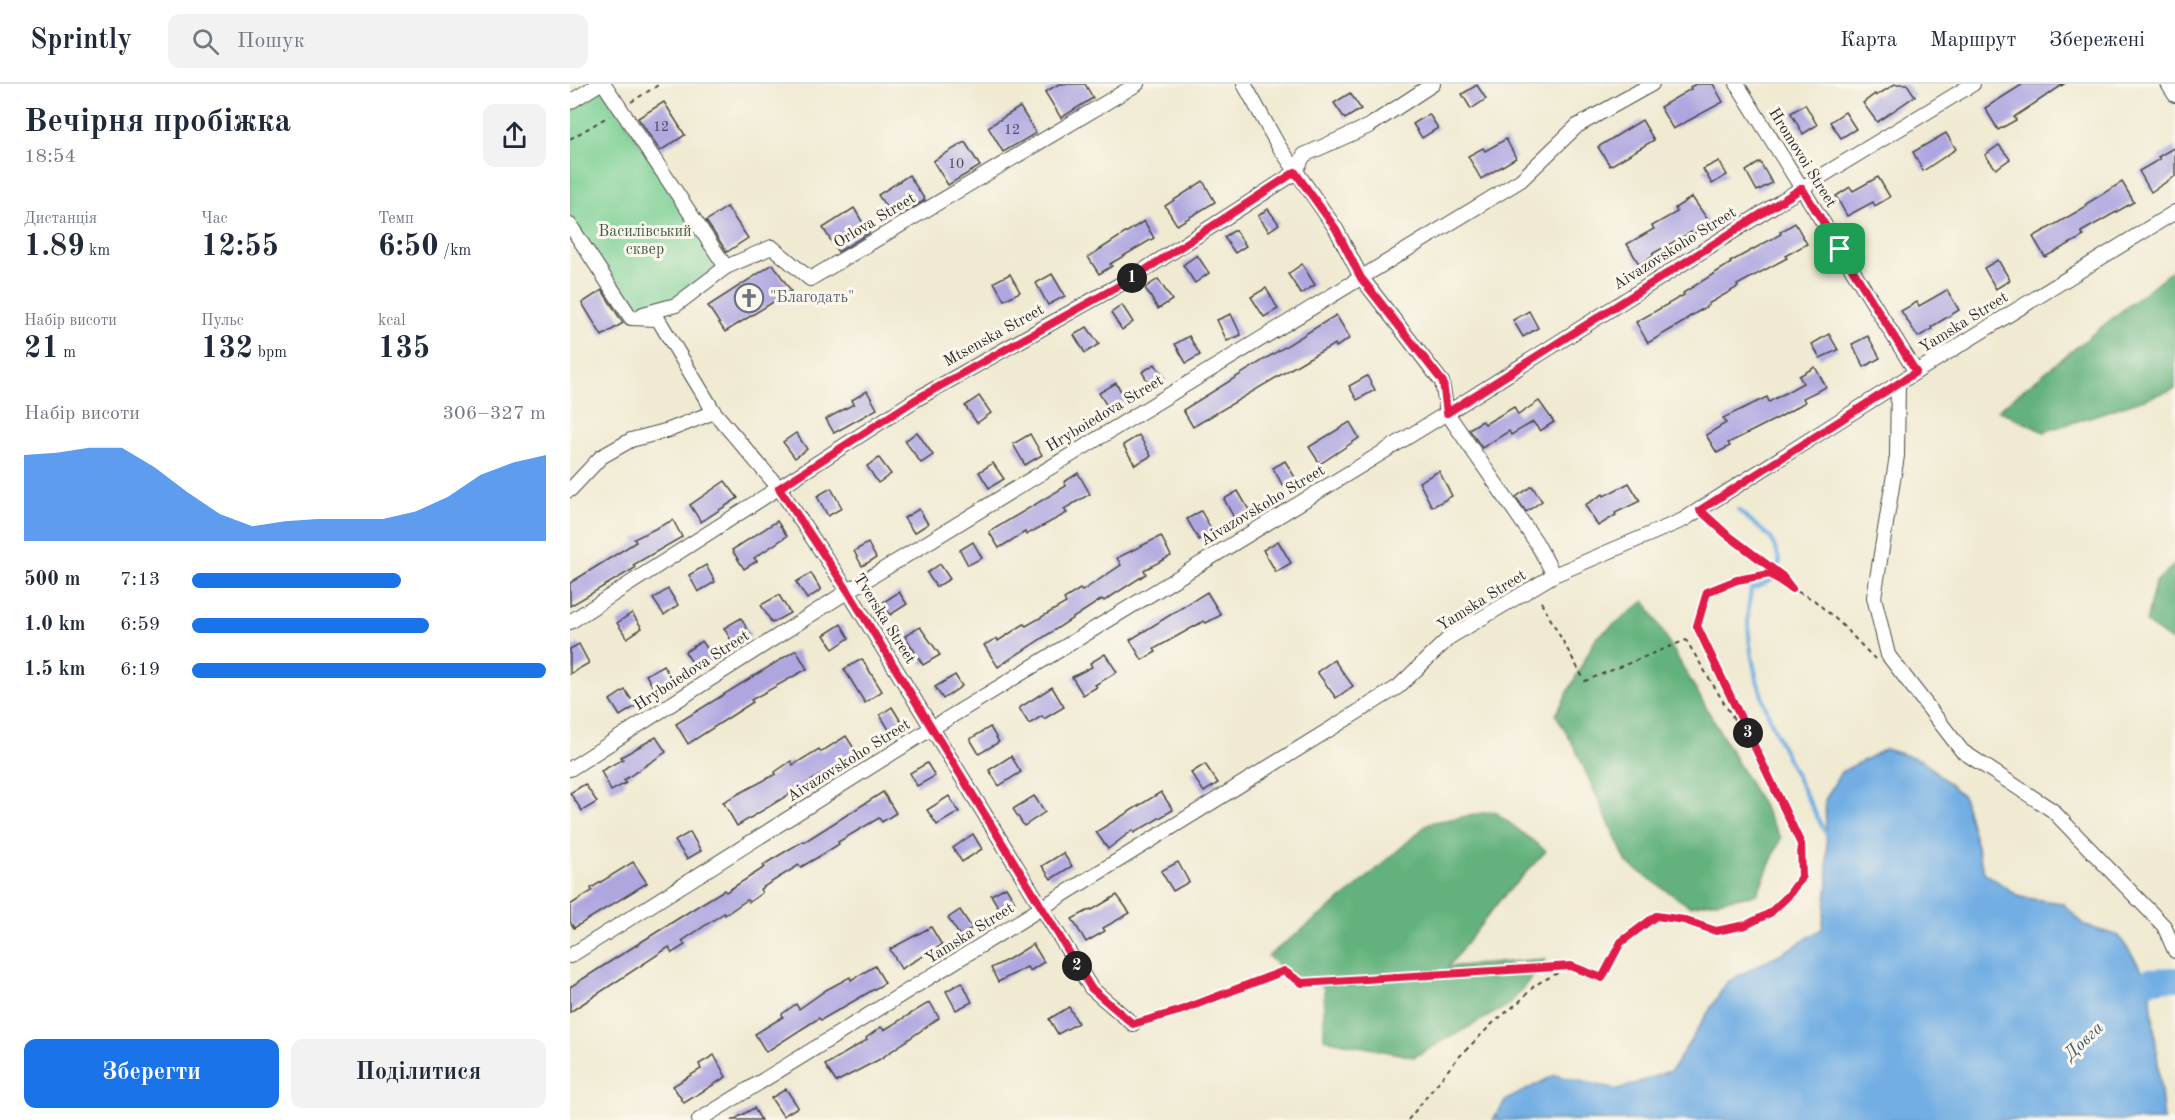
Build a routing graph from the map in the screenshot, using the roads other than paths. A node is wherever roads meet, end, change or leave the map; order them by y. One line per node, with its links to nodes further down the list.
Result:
1 (599, 84): 11 (street)
2 (604, 84): 16 (street)
3 (1137, 84): 16 (street, Orlova Street)
4 (1244, 84): 12 (street)
5 (1433, 84): 12 (street, Mtsenska Street)
6 (1652, 84): 17 (street, Hryboiedova Street)
7 (1737, 84): 13 (street, Hromovoi Street)
8 (1973, 84): 13 (street, Aivazovskoho Street)
9 (2168, 84): 10 (street)
10 (2175, 95)
11 (570, 102)
12 (1295, 172): 17 (street); 23 (street, Mtsenska Street)
13 (1802, 188): 19 (street, Hromovoi Street); 22 (street, Aivazovskoho Street)
14 (2175, 212): 19 (street, Yamska Street)
15 (570, 225): 18 (street)
16 (726, 267): 18 (street, Orlova Street)
17 (1361, 278): 22 (street); 26 (street, Hryboiedova Street)
18 (631, 318): 21 (street, Tverska Street)
19 (1916, 372): 20 (street, Yamska Street)
20 (1898, 383): 25 (street, Yamska Street); 31 (street)
21 (714, 412): 23 (street, Tverska Street); 24 (street)
22 (1447, 413): 25 (street); 28 (street, Aivazovskoho Street)
23 (779, 488): 26 (street, Tverska Street); 27 (street, Mtsenska Street)
24 (570, 490)
25 (1554, 576): 30 (street, Yamska Street)
26 (848, 591): 28 (street, Tverska Street); 29 (street, Hryboiedova Street)
27 (570, 622)
28 (932, 728): 30 (street, Tverska Street); 32 (street, Aivazovskoho Street)
29 (570, 769)
30 (1042, 909): 33 (street, Tverska Street); 34 (street, Yamska Street)
31 (2175, 951)
32 (570, 956)
33 (1133, 1024)
34 (699, 1120)

